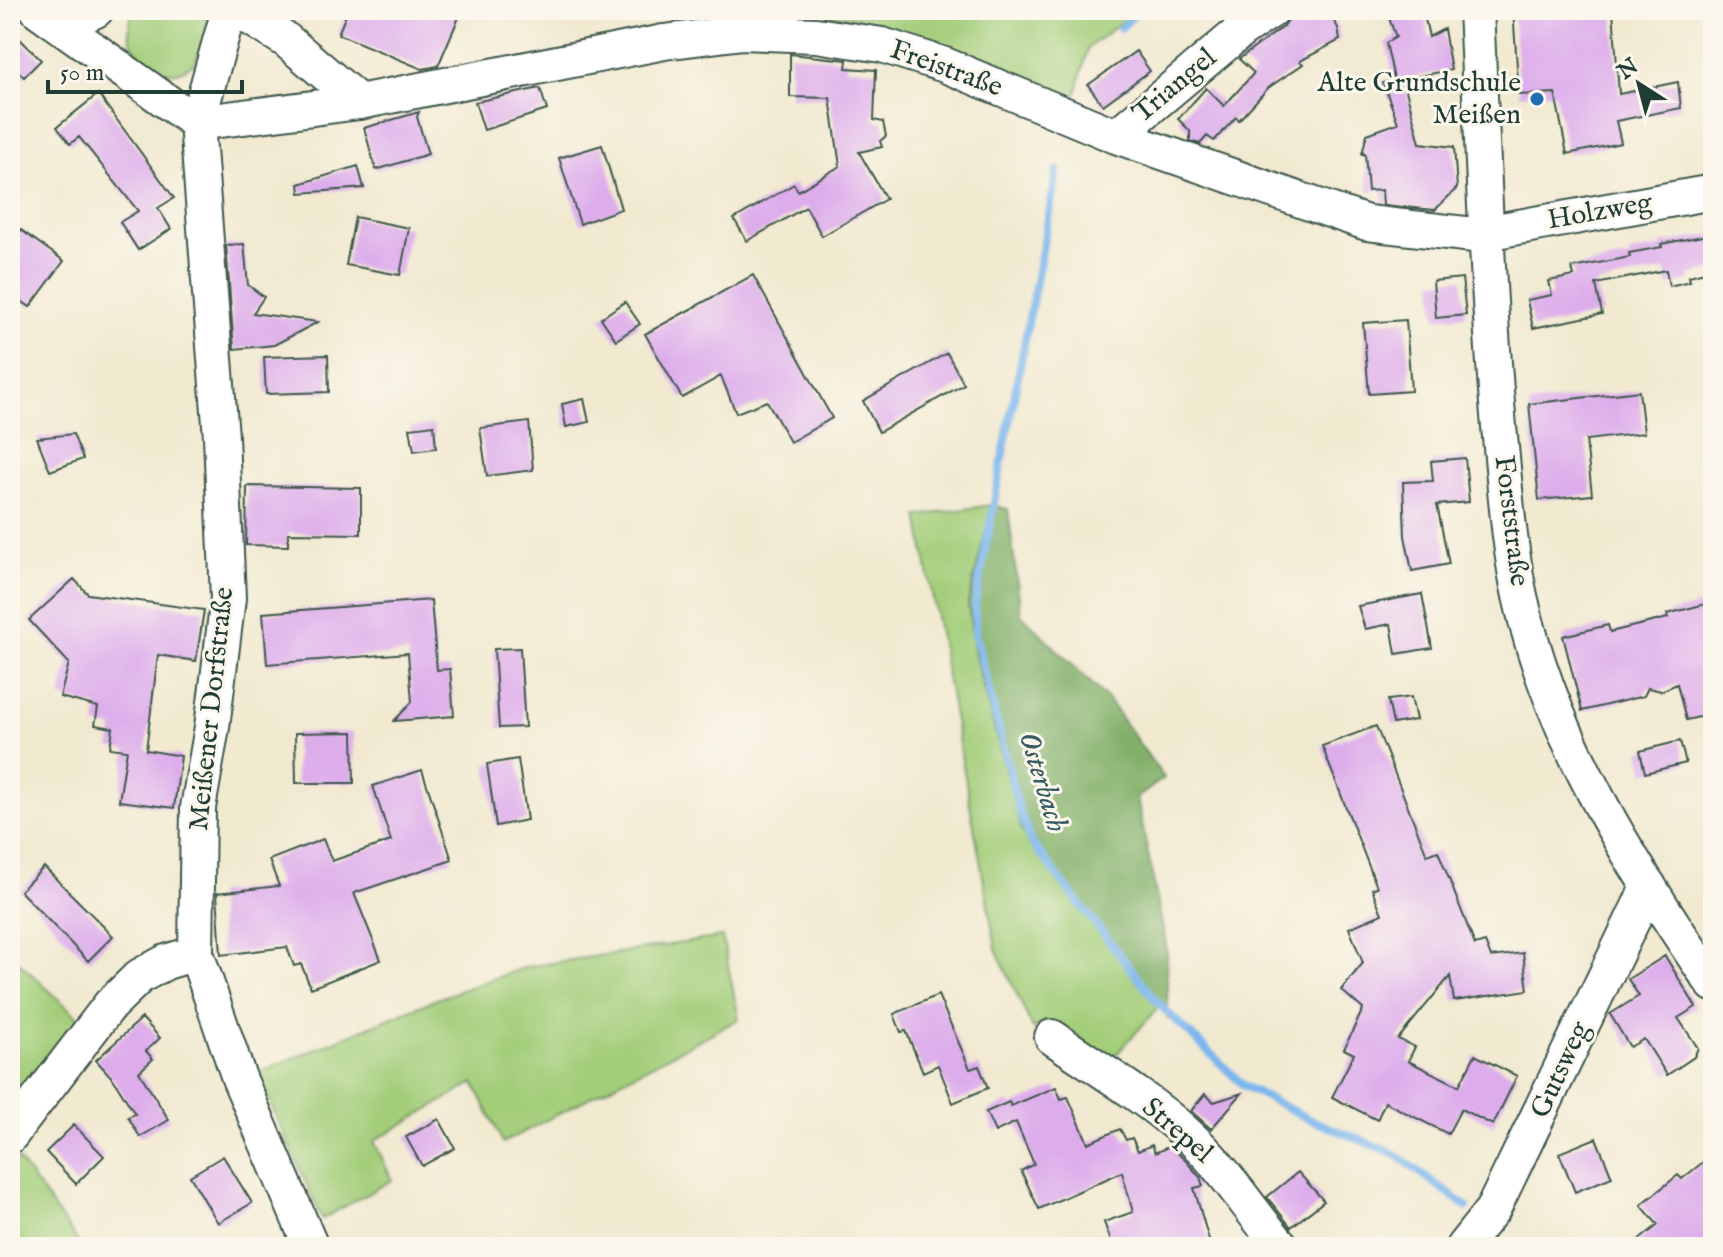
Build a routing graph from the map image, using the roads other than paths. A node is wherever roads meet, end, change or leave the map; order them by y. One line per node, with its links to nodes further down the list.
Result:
1 (96, 10): 6 (street)
2 (229, 10): 8 (street, Meißener Dorfstraße)
3 (238, 10): 7 (street)
4 (1272, 10): 9 (street, Triangel)
5 (1476, 10): 11 (street, Forststraße)
6 (50, 18): 8 (street)
7 (359, 102): 8 (street, Freistraße); 9 (street, Freistraße)
8 (197, 123): 13 (street, Meißener Dorfstraße)
9 (1116, 136): 11 (street, Freistraße)
10 (1713, 192): 11 (street, Holzweg)
11 (1487, 233): 12 (street, Forststraße)
12 (1649, 886): 14 (street, Forststraße); 19 (street, Gutsweg)
13 (196, 953): 16 (street); 17 (street, Meißener Dorfstraße)
14 (1713, 984)
15 (1052, 1037): 18 (street, Strepel)
16 (10, 1136)
17 (311, 1247)
18 (1282, 1247)
19 (1463, 1247)

